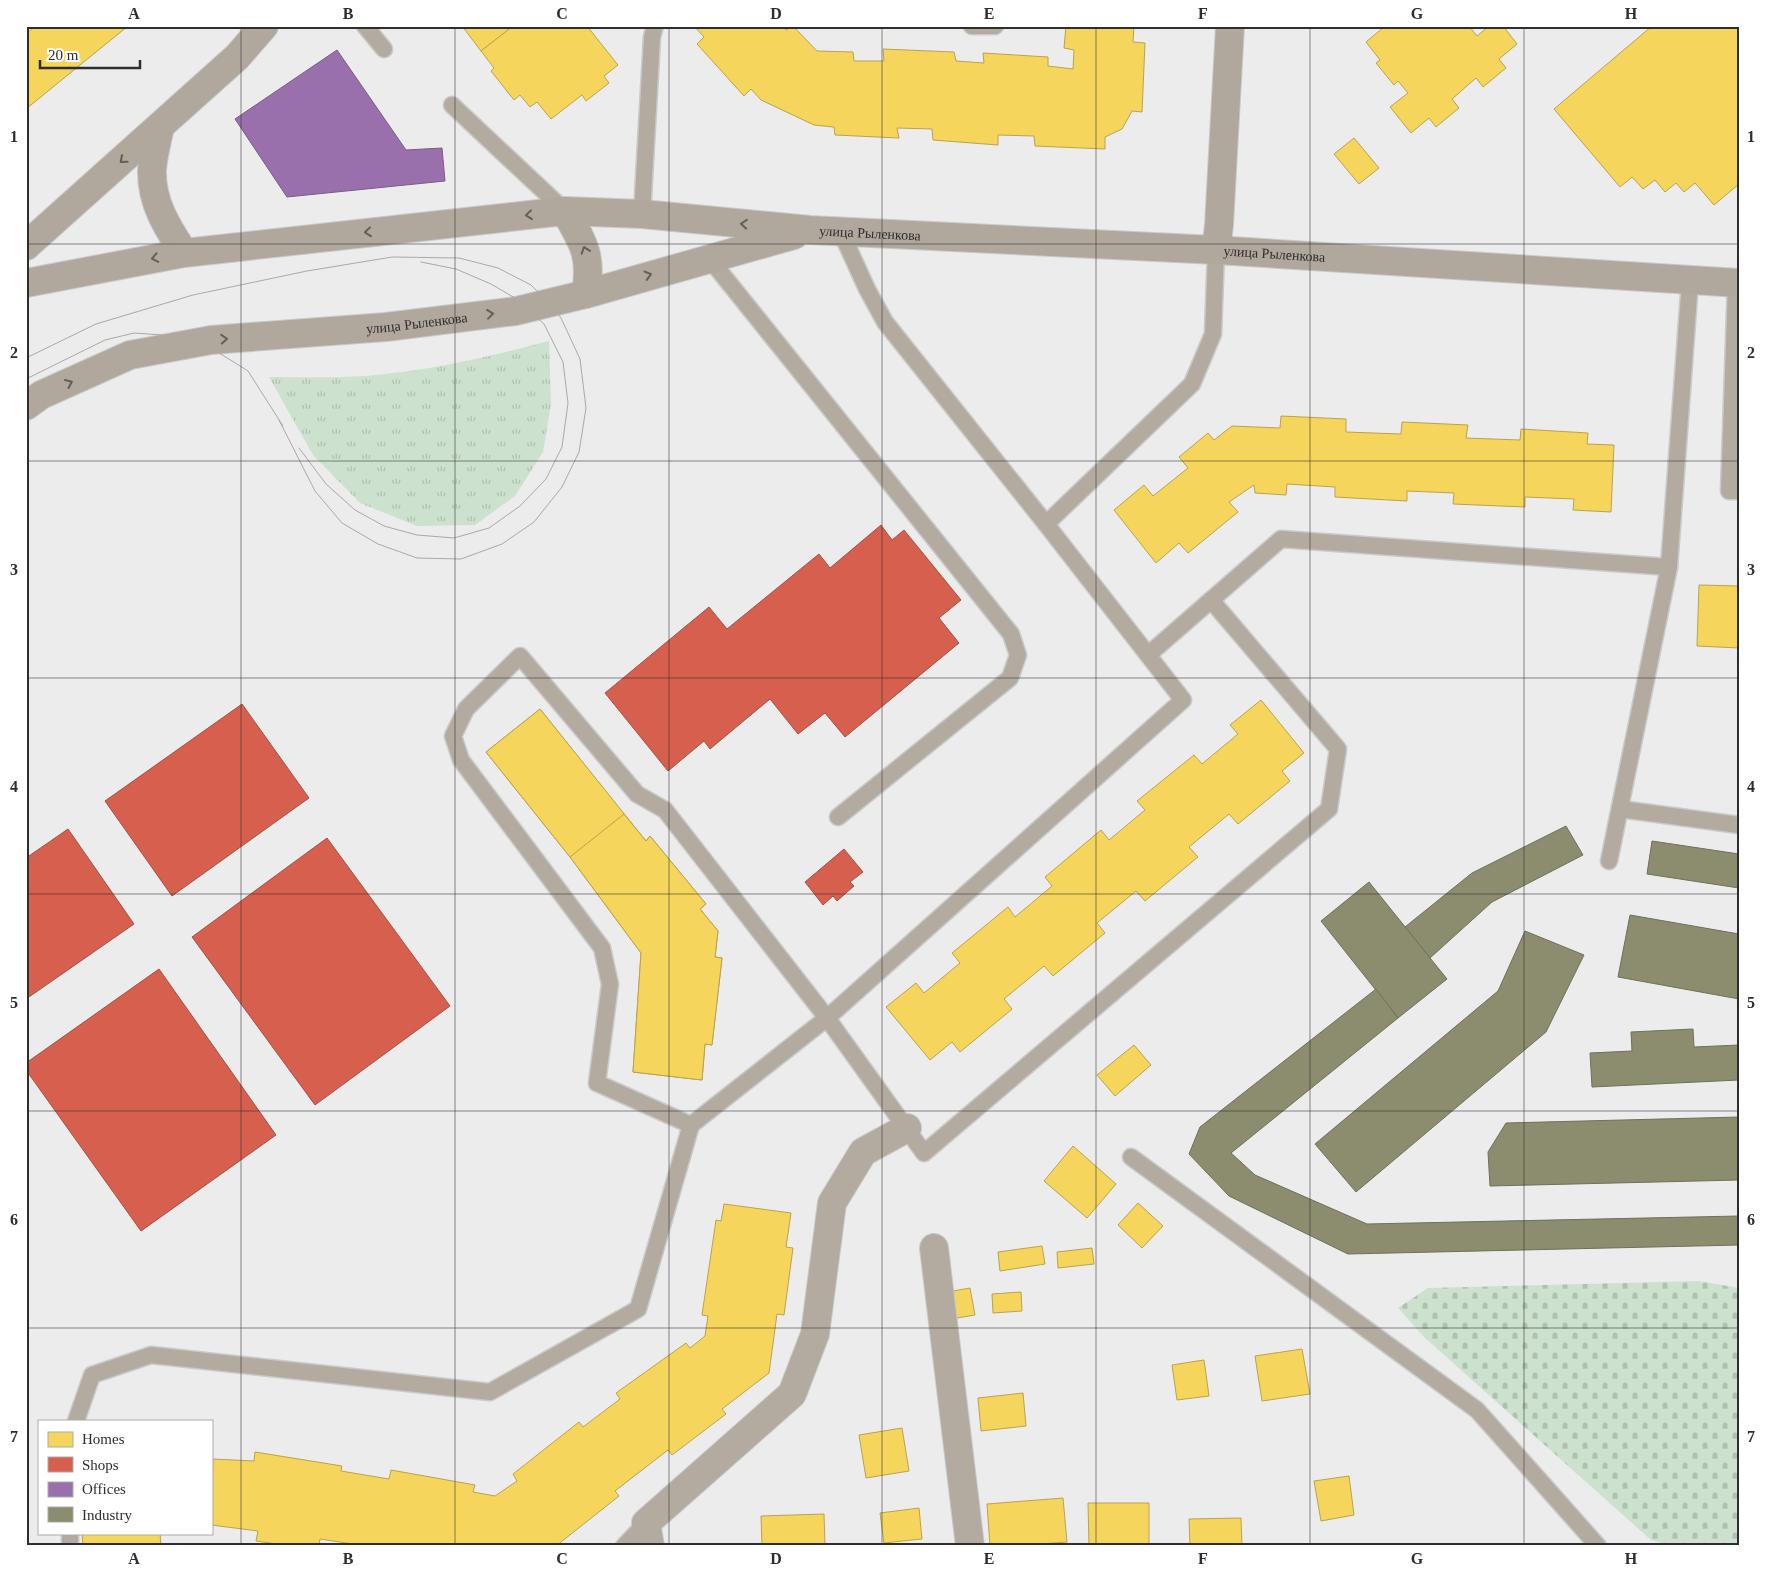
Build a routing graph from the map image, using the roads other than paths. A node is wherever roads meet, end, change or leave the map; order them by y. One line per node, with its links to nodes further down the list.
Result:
1 (264, 26): 9 (street)
2 (365, 26): 7 (lane)
3 (655, 26): 11 (lane)
4 (972, 26): 5 (lane)
5 (995, 26)
6 (1230, 26): 15 (street)
7 (384, 49)
8 (452, 105): 10 (lane)
9 (160, 128): 14 (street, one-way to 14); 16 (street)
10 (565, 211): 11 (street, улица Рыленкова); 16 (street, улица Рыленкова, one-way to 16); 21 (street, one-way to 10)
11 (642, 214): 12 (street, улица Рыленкова, one-way to 11)
12 (810, 230): 13 (street, улица Рыленкова); 17 (street, улица Рыленкова)
13 (841, 232): 15 (street, улица Рыленкова); 24 (lane)
14 (26, 246)
15 (1216, 250): 18 (street, улица Рыленкова); 24 (lane)
16 (184, 253): 19 (street, улица Рыленкова, one-way to 19)
17 (709, 258): 21 (street, улица Рыленкова, one-way to 17); 29 (lane)
18 (1690, 280): 20 (street, улица Рыленкова); 25 (lane)
19 (26, 283)
20 (1737, 283): 23 (lane)
21 (586, 294): 22 (street, улица Рыленкова, one-way to 21)
22 (26, 406)
23 (1739, 491)
24 (1046, 524): 27 (lane)
25 (1669, 566): 26 (lane); 28 (lane)
26 (1211, 600): 27 (lane); 34 (lane)
27 (1148, 655): 32 (lane)
28 (1620, 809): 30 (lane); 31 (lane)
29 (838, 817)
30 (1739, 825)
31 (1609, 861)
32 (827, 1018): 33 (lane); 33 (lane); 34 (lane)
33 (691, 1125): 37 (lane)
34 (907, 1128): 38 (street)
35 (1131, 1157): 41 (lane)
36 (934, 1248): 40 (street)
37 (76, 1420)
38 (648, 1534): 39 (lane)
39 (624, 1546)
40 (970, 1546)
41 (1598, 1546)

